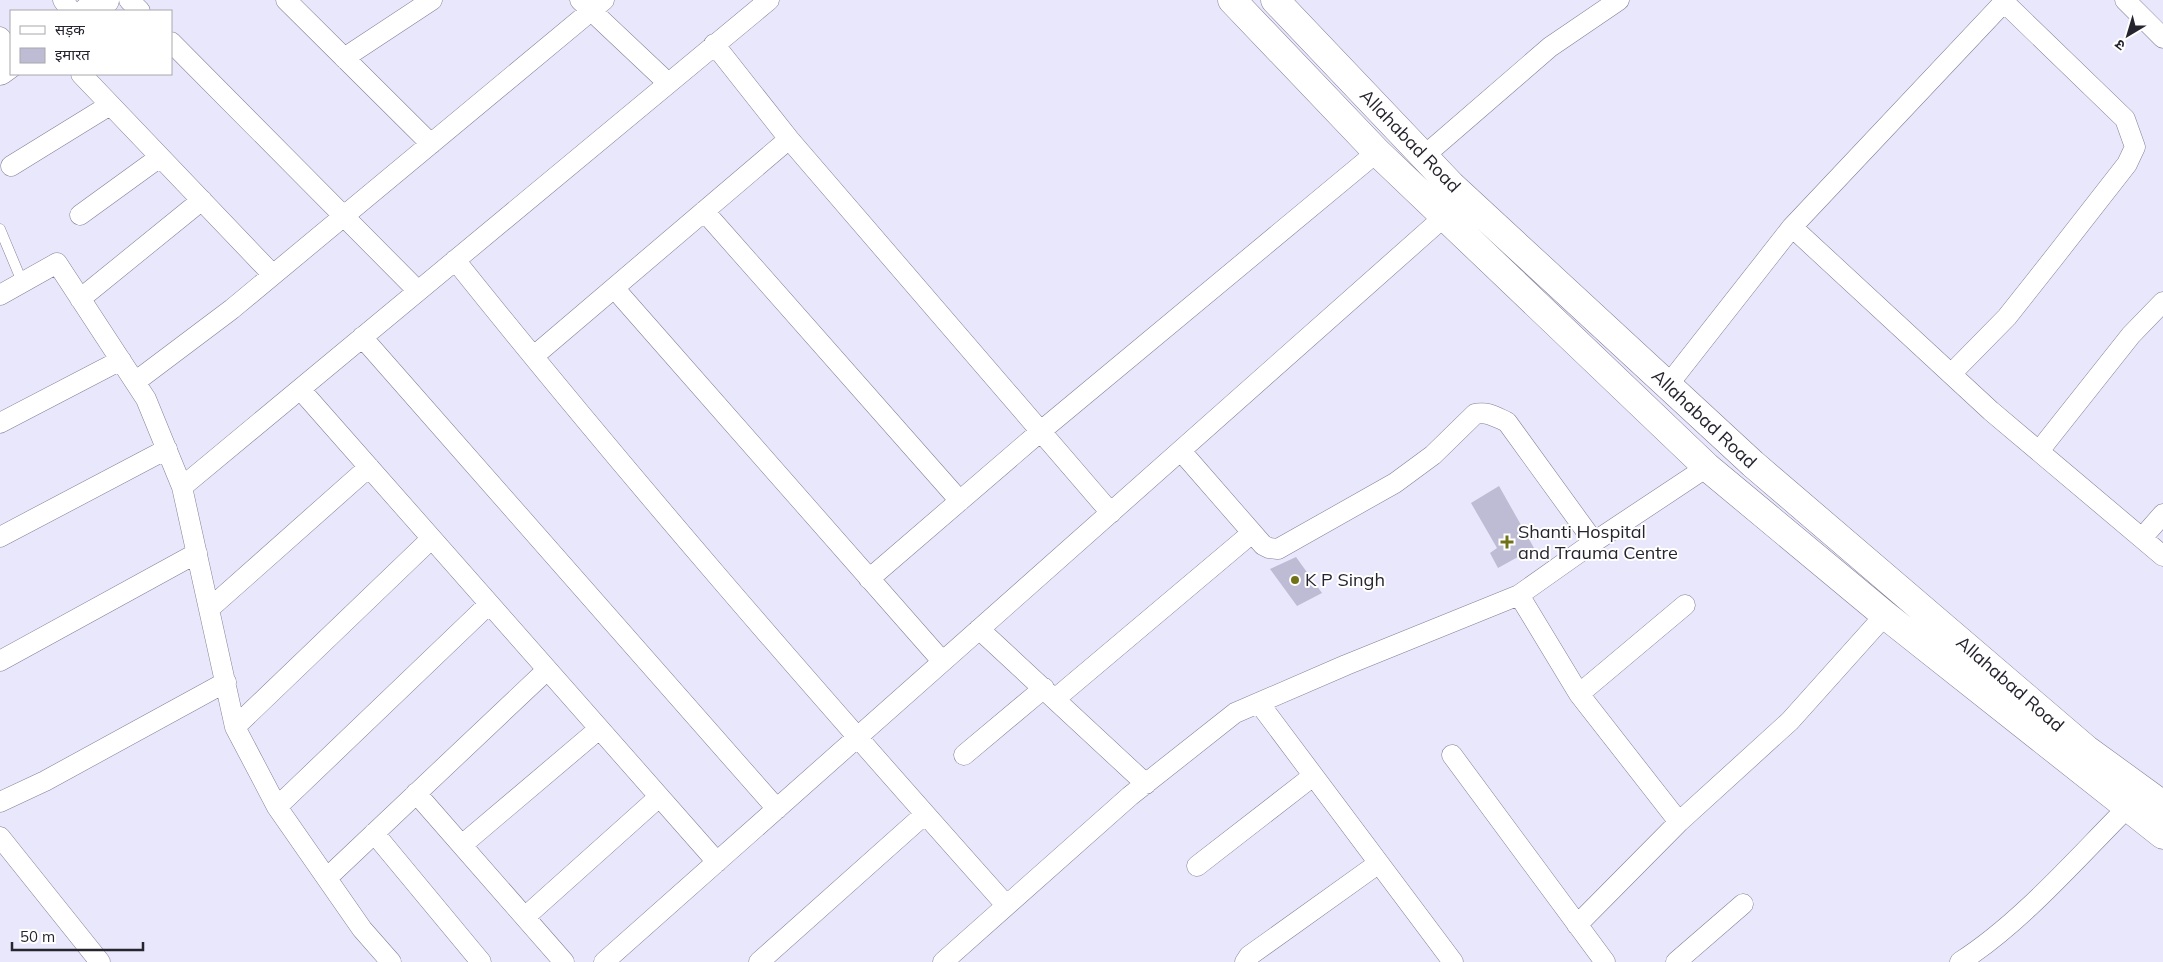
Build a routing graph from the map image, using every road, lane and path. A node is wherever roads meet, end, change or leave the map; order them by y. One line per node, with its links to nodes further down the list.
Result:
1 (105, 0): 12 (main road)
2 (129, 0): 13 (street)
3 (286, 0): 19 (street)
4 (769, 0): 17 (street)
5 (1232, 0): 25 (main road)
6 (1275, 0): 27 (main road, Allahabad Road)
7 (1619, 0): 27 (street)
8 (2125, 0): 15 (street)
9 (2005, 1): 34 (street); 47 (street)
10 (422, 2): 19 (street)
11 (592, 4): 21 (street); 24 (street)
12 (90, 10)
13 (139, 10)
14 (0, 37): 18 (street)
15 (2163, 38)
16 (172, 43): 32 (street)
17 (714, 44): 21 (street); 23 (street)
18 (10, 52)
19 (344, 58): 24 (street)
20 (82, 75): 22 (street)
21 (668, 83): 36 (street)
22 (110, 105): 26 (street); 28 (street)
23 (790, 139): 30 (street); 52 (street)
24 (431, 144): 32 (street)
25 (1377, 152): 33 (main road); 52 (street)
26 (160, 156): 29 (street); 31 (street)
27 (1424, 156): 49 (main road, Allahabad Road)
28 (11, 166)
29 (202, 200): 37 (street); 42 (street)
30 (704, 211): 39 (street); 59 (street)
31 (80, 215)
32 (344, 216): 37 (street); 40 (street)
33 (1445, 216): 54 (street); 56 (main road)
34 (1792, 227): 47 (street); 49 (street)
35 (0, 229): 38 (lane)
36 (455, 260): 40 (street); 45 (street)
37 (273, 275): 48 (street)
38 (23, 284): 41 (street); 42 (street)
39 (615, 289): 45 (street); 69 (street)
40 (418, 291): 44 (street)
41 (0, 295)
42 (80, 299): 46 (street)
43 (2163, 302): 55 (street)
44 (362, 337): 50 (street); 96 (street)
45 (534, 356): 85 (street)
46 (120, 360): 48 (street); 51 (street)
47 (1951, 374): 55 (street)
48 (135, 382): 53 (street)
49 (1668, 385): 93 (main road, Allahabad Road)
50 (300, 389): 57 (street); 58 (street)
51 (0, 423)
52 (1042, 431): 59 (street); 60 (street)
53 (167, 449): 58 (street); 63 (street)
54 (1181, 451): 60 (street); 62 (street)
55 (2039, 451): 64 (street)
56 (1707, 467): 66 (street); 74 (main road)
57 (369, 468): 65 (street); 73 (street)
58 (182, 487): 67 (street)
59 (960, 501): 69 (street)
60 (1111, 513): 75 (street)
61 (2163, 514): 64 (street)
62 (1252, 533): 66 (street); 80 (street)
63 (0, 537)
64 (2142, 538): 68 (street)
65 (431, 539): 71 (street); 83 (street)
66 (1594, 542): 70 (street)
67 (196, 552): 73 (street); 76 (street)
68 (2163, 556)
69 (869, 579): 77 (street)
70 (1519, 595): 81 (street); 82 (street)
71 (489, 604): 78 (street); 94 (street)
72 (1685, 605): 81 (street)
73 (209, 609): 79 (street)
74 (1885, 615): 95 (main road); 98 (street)
75 (979, 629): 77 (street); 80 (street)
76 (0, 661)
77 (942, 661): 85 (street)
78 (547, 670): 84 (street); 90 (street)
79 (226, 682): 83 (street); 92 (street)
80 (1050, 694): 86 (street); 89 (street)
81 (1579, 694): 98 (street)
82 (1259, 703): 88 (street); 89 (street)
83 (235, 727): 94 (street)
84 (599, 729): 91 (street); 102 (street)
85 (857, 738): 96 (street); 97 (street)
86 (964, 755)
87 (1452, 755): 110 (street)
88 (1313, 776): 104 (street); 105 (street)
89 (1146, 784): 108 (street)
90 (416, 793): 99 (street); 102 (street)
91 (659, 797): 103 (street); 109 (street)
92 (0, 802)
93 (2163, 805)
94 (277, 806): 106 (street)
95 (2128, 807): 100 (main road); 122 (street)
96 (777, 809): 103 (street)
97 (924, 814): 108 (street); 116 (street)
98 (1679, 822): 110 (street)
99 (374, 833): 106 (street); 113 (street)
100 (2163, 835)
101 (0, 836): 112 (street)
102 (462, 845): 109 (street)
103 (717, 862): 115 (street)
104 (1379, 863): 118 (street); 119 (street)
105 (1197, 866)
106 (328, 877): 111 (street)
107 (1743, 904): 121 (street)
108 (1006, 905): 117 (street)
109 (525, 918): 114 (street)
110 (1576, 925): 120 (street)
111 (387, 961)
112 (100, 962)
113 (481, 962)
114 (564, 962)
115 (604, 962)
116 (759, 962)
117 (943, 962)
118 (1245, 962)
119 (1453, 962)
120 (1605, 962)
121 (1676, 962)
122 (1960, 962)

